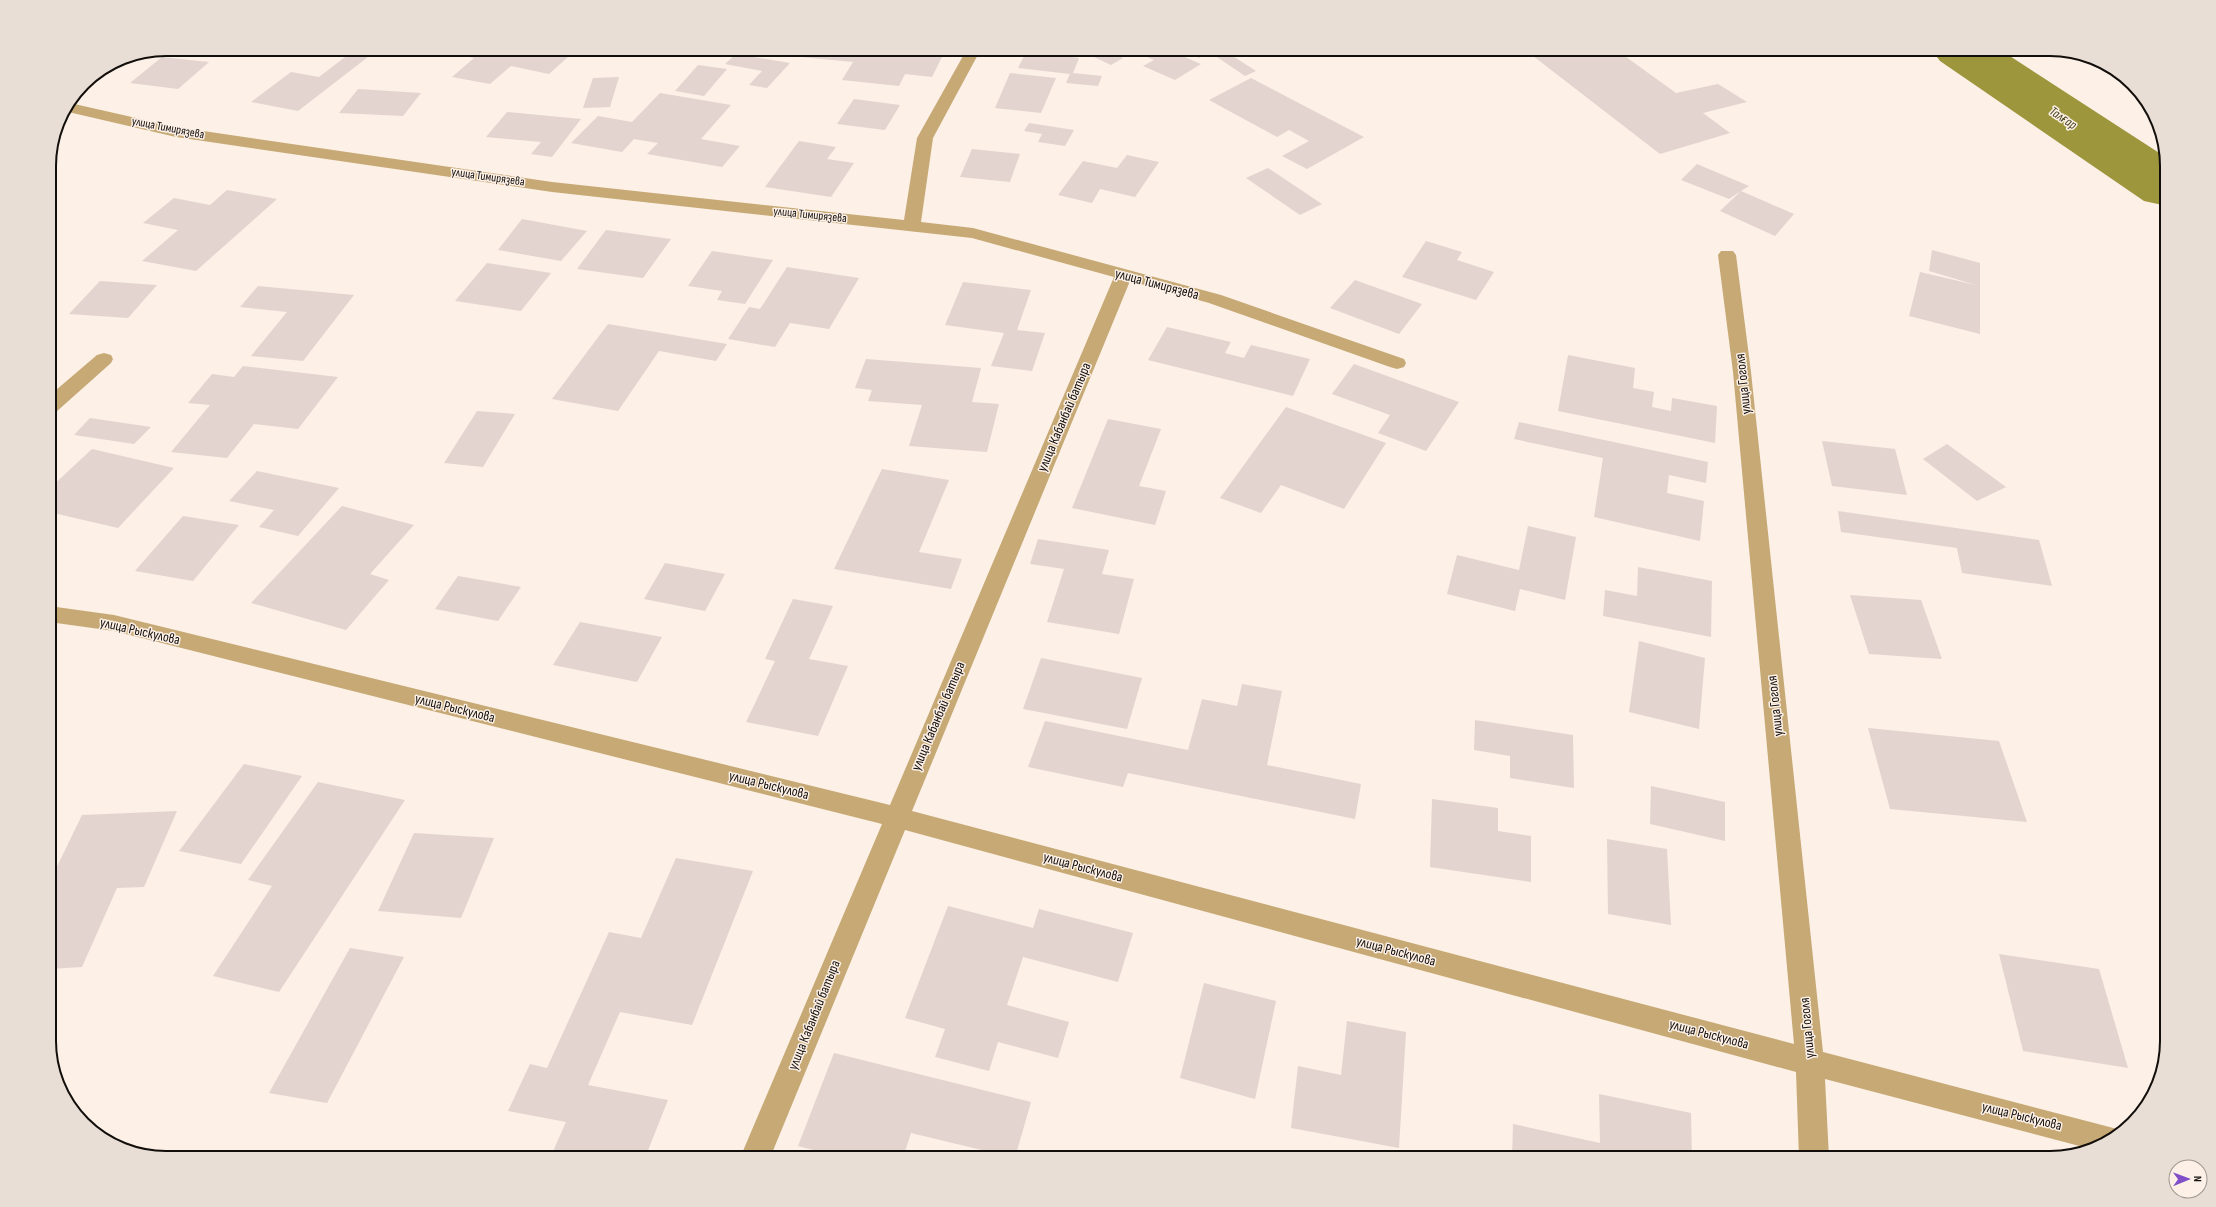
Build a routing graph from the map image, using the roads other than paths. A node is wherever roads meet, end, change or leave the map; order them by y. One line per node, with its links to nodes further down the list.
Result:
1 (970, 56): 3 (street)
2 (72, 108): 3 (street, улица Тимирязева)
3 (912, 227): 5 (street, улица Тимирязева)
4 (1727, 255): 11 (street, улица Гоголя)
5 (1124, 275): 7 (street, улица Тимирязева); 10 (street, улица Кабанбай батыра)
6 (104, 359): 8 (street)
7 (1397, 363)
8 (56, 402)
9 (56, 615): 10 (street, улица Рыскулова)
10 (896, 817): 11 (street, улица Рыскулова); 13 (street, улица Кабанбай батыра)
11 (1810, 1062): 12 (street, улица Рыскулова); 14 (street, улица Гоголя)
12 (2102, 1137)
13 (758, 1151)
14 (1814, 1151)

